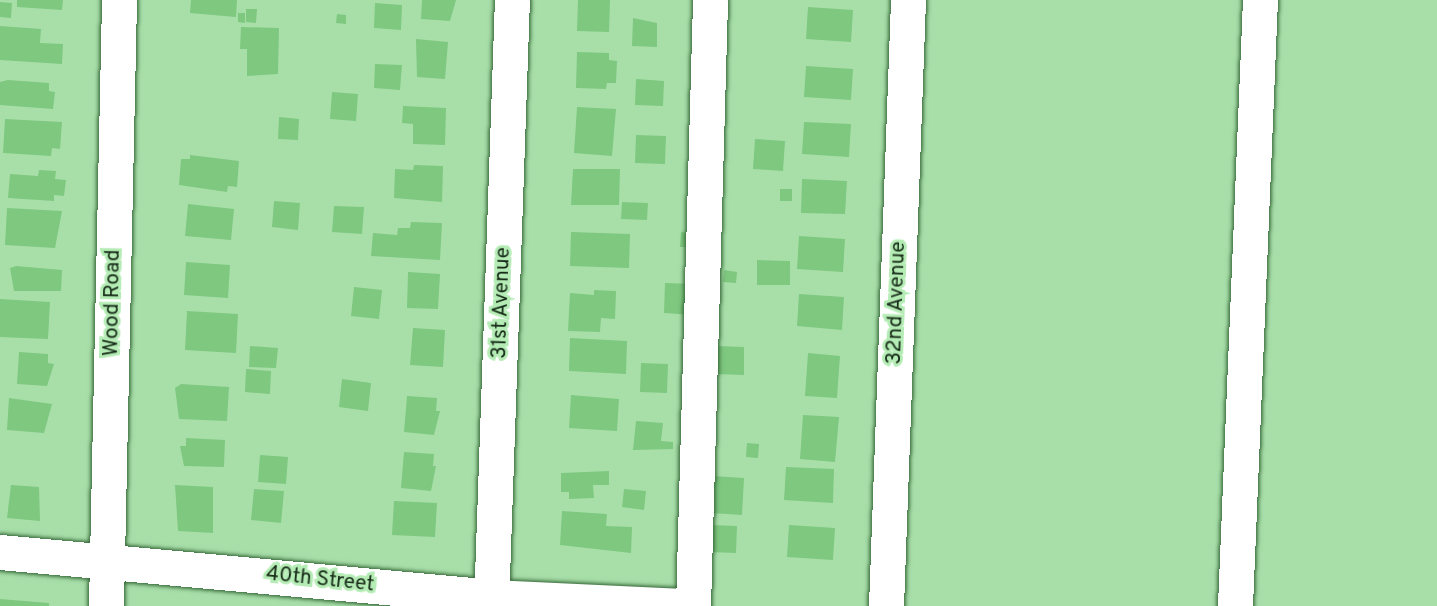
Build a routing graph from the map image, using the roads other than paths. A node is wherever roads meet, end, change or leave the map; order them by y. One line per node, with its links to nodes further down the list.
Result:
1 (119, 0): 7 (street, Wood Road)
2 (512, 0): 8 (street, 31st Avenue)
3 (710, 0): 11 (street)
4 (908, 0): 12 (street, 32nd Avenue)
5 (1260, 0): 13 (street)
6 (0, 552): 7 (street, 40th Street)
7 (108, 559): 8 (street, 40th Street); 9 (street, Wood Road)
8 (491, 602): 10 (street, 40th Street)
9 (106, 606)
10 (682, 606)
11 (693, 606)
12 (886, 606)
13 (1235, 606)

